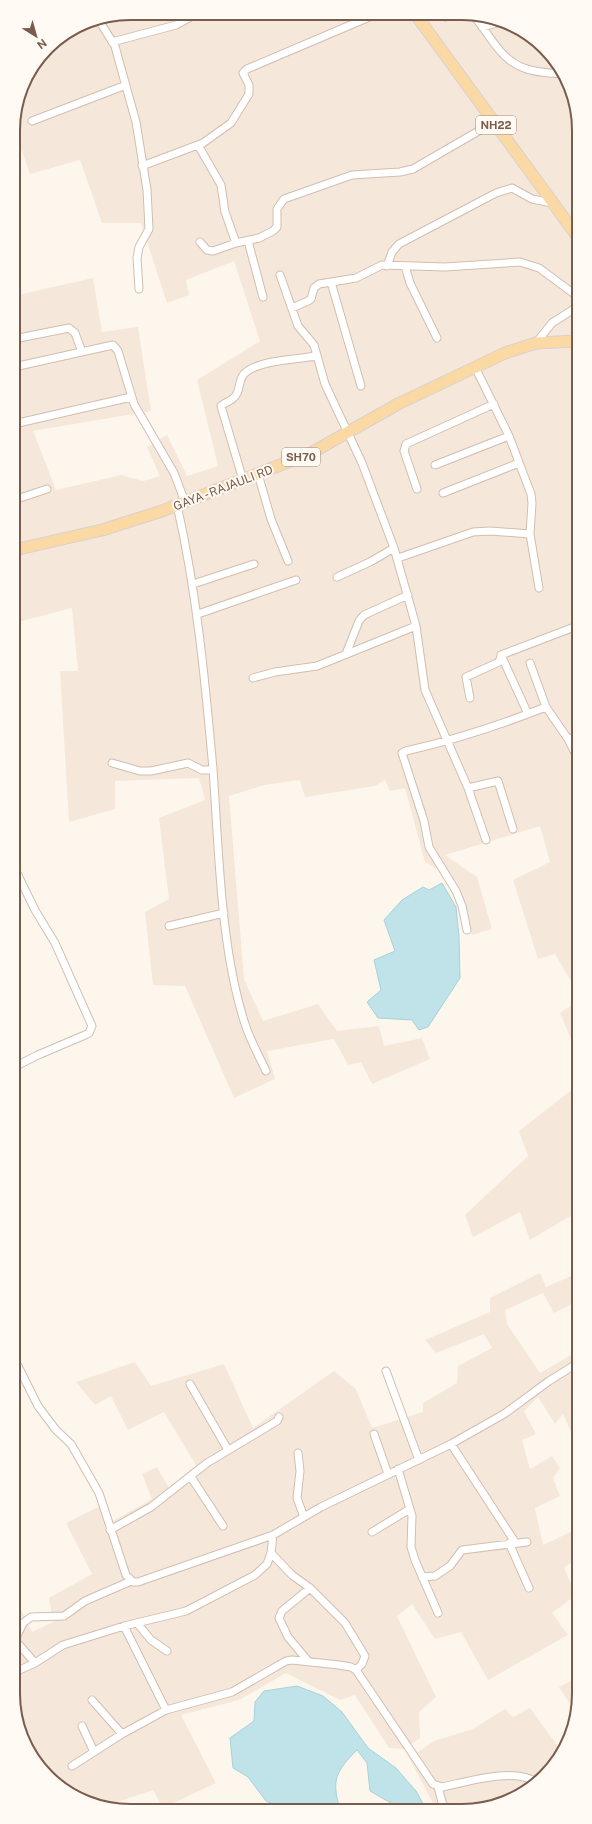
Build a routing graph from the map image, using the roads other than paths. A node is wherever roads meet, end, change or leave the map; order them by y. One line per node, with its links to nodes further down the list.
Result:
1 (185, 20): 8 (street)
2 (362, 20): 13 (street)
3 (420, 20): 12 (main road, NH22)
4 (478, 21): 7 (street)
5 (101, 24): 8 (street)
6 (492, 24): 7 (street)
7 (482, 27): 9 (street)
8 (112, 42): 10 (street)
9 (556, 73)
10 (126, 85): 11 (street); 14 (street)
11 (32, 121)
12 (494, 122): 15 (main road, NH22); 17 (street)
13 (198, 145): 14 (street); 19 (street)
14 (142, 166): 24 (street)
15 (552, 203): 16 (main road, NH22); 20 (street)
16 (572, 229)
17 (248, 241): 19 (street); 26 (street)
18 (200, 242): 19 (street)
19 (236, 243)
20 (387, 266): 21 (street); 23 (street)
21 (405, 266): 25 (street); 30 (street)
22 (280, 275): 27 (street)
23 (331, 282): 27 (street); 37 (street)
24 (139, 289)
25 (572, 292)
26 (263, 297)
27 (292, 308): 34 (street)
28 (572, 310): 32 (street)
29 (20, 338): 33 (street)
30 (437, 338)
31 (572, 341): 32 (main road, GAYA - RAJAULI RD / SH70)
32 (536, 343): 36 (main road, GAYA - RAJAULI RD / SH70)
33 (82, 352): 35 (street); 38 (street)
34 (317, 356): 41 (street); 46 (street)
35 (20, 366)
36 (475, 367): 39 (street); 41 (main road, GAYA - RAJAULI RD / SH70)
37 (361, 386)
38 (131, 397): 40 (street); 51 (street)
39 (494, 404): 42 (street); 48 (street)
40 (20, 423)
41 (347, 433): 45 (main road, GAYA - RAJAULI RD / SH70); 53 (street)
42 (509, 436): 43 (street); 44 (street)
43 (519, 463): 49 (street); 52 (street)
44 (435, 465)
45 (258, 474): 46 (main road, GAYA - RAJAULI RD / SH70); 56 (street)
46 (243, 480): 51 (main road, GAYA - RAJAULI RD / SH70)
47 (47, 489): 50 (street)
48 (417, 489)
49 (443, 493)
50 (20, 498)
51 (181, 504): 54 (main road, GAYA - RAJAULI RD / SH70); 60 (street)
52 (530, 534): 55 (street); 61 (street)
53 (394, 548): 55 (street); 58 (street)
54 (20, 549)
55 (398, 558): 62 (street)
56 (288, 561)
57 (254, 564): 60 (street)
58 (337, 577)
59 (296, 580): 63 (street)
60 (193, 584): 63 (street)
61 (539, 588)
62 (408, 595): 64 (street); 66 (street)
63 (198, 614): 78 (street)
64 (416, 626): 66 (street); 75 (street)
65 (572, 628): 67 (street)
66 (346, 654): 69 (street)
67 (501, 656): 70 (street); 72 (street)
68 (530, 663): 71 (street)
69 (253, 678)
70 (470, 698)
71 (546, 707): 72 (street); 74 (street)
72 (528, 714): 75 (street)
73 (572, 738): 74 (street)
74 (568, 740): 76 (street)
75 (446, 742): 79 (street); 85 (street)
76 (572, 748)
77 (112, 763): 78 (street)
78 (213, 770): 83 (street)
79 (468, 788): 80 (street); 81 (street)
80 (513, 829)
81 (486, 840)
82 (20, 879): 86 (street)
83 (224, 913): 84 (street); 87 (street)
84 (169, 926)
85 (467, 930)
86 (20, 1064)
87 (266, 1071)
88 (572, 1366): 94 (street)
89 (20, 1370): 104 (street)
90 (386, 1371): 97 (street)
91 (190, 1384): 95 (street)
92 (279, 1416): 95 (street)
93 (374, 1434): 99 (street)
94 (451, 1444): 97 (street); 108 (street)
95 (228, 1450): 100 (street)
96 (298, 1453): 102 (street)
97 (419, 1460): 98 (street)
98 (398, 1469): 99 (street); 101 (street)
99 (388, 1474): 102 (street)
100 (191, 1477): 103 (street); 104 (street)
101 (410, 1509): 105 (street); 110 (street)
102 (304, 1517): 106 (street)
103 (224, 1526)
104 (110, 1530): 111 (street)
105 (372, 1532)
106 (273, 1534): 109 (street); 111 (street)
107 (527, 1542): 108 (street)
108 (512, 1543): 110 (street); 113 (street)
109 (271, 1554): 112 (street); 115 (street)
110 (422, 1577): 114 (street)
111 (131, 1581): 117 (street)
112 (310, 1588): 120 (street); 123 (street)
113 (529, 1588)
114 (438, 1613)
115 (137, 1623): 116 (street); 119 (street)
116 (124, 1626): 121 (street); 125 (street)
117 (20, 1629)
118 (20, 1646): 121 (street)
119 (167, 1651)
120 (308, 1661): 123 (street); 125 (street)
121 (35, 1663): 122 (street)
122 (20, 1670)
123 (356, 1670): 131 (street)
124 (92, 1700): 127 (street)
125 (166, 1710): 127 (street)
126 (82, 1726): 128 (street)
127 (122, 1734): 128 (street)
128 (94, 1752): 129 (street)
129 (72, 1766)
130 (531, 1780): 131 (street)
131 (438, 1787): 132 (street)
132 (443, 1804)

